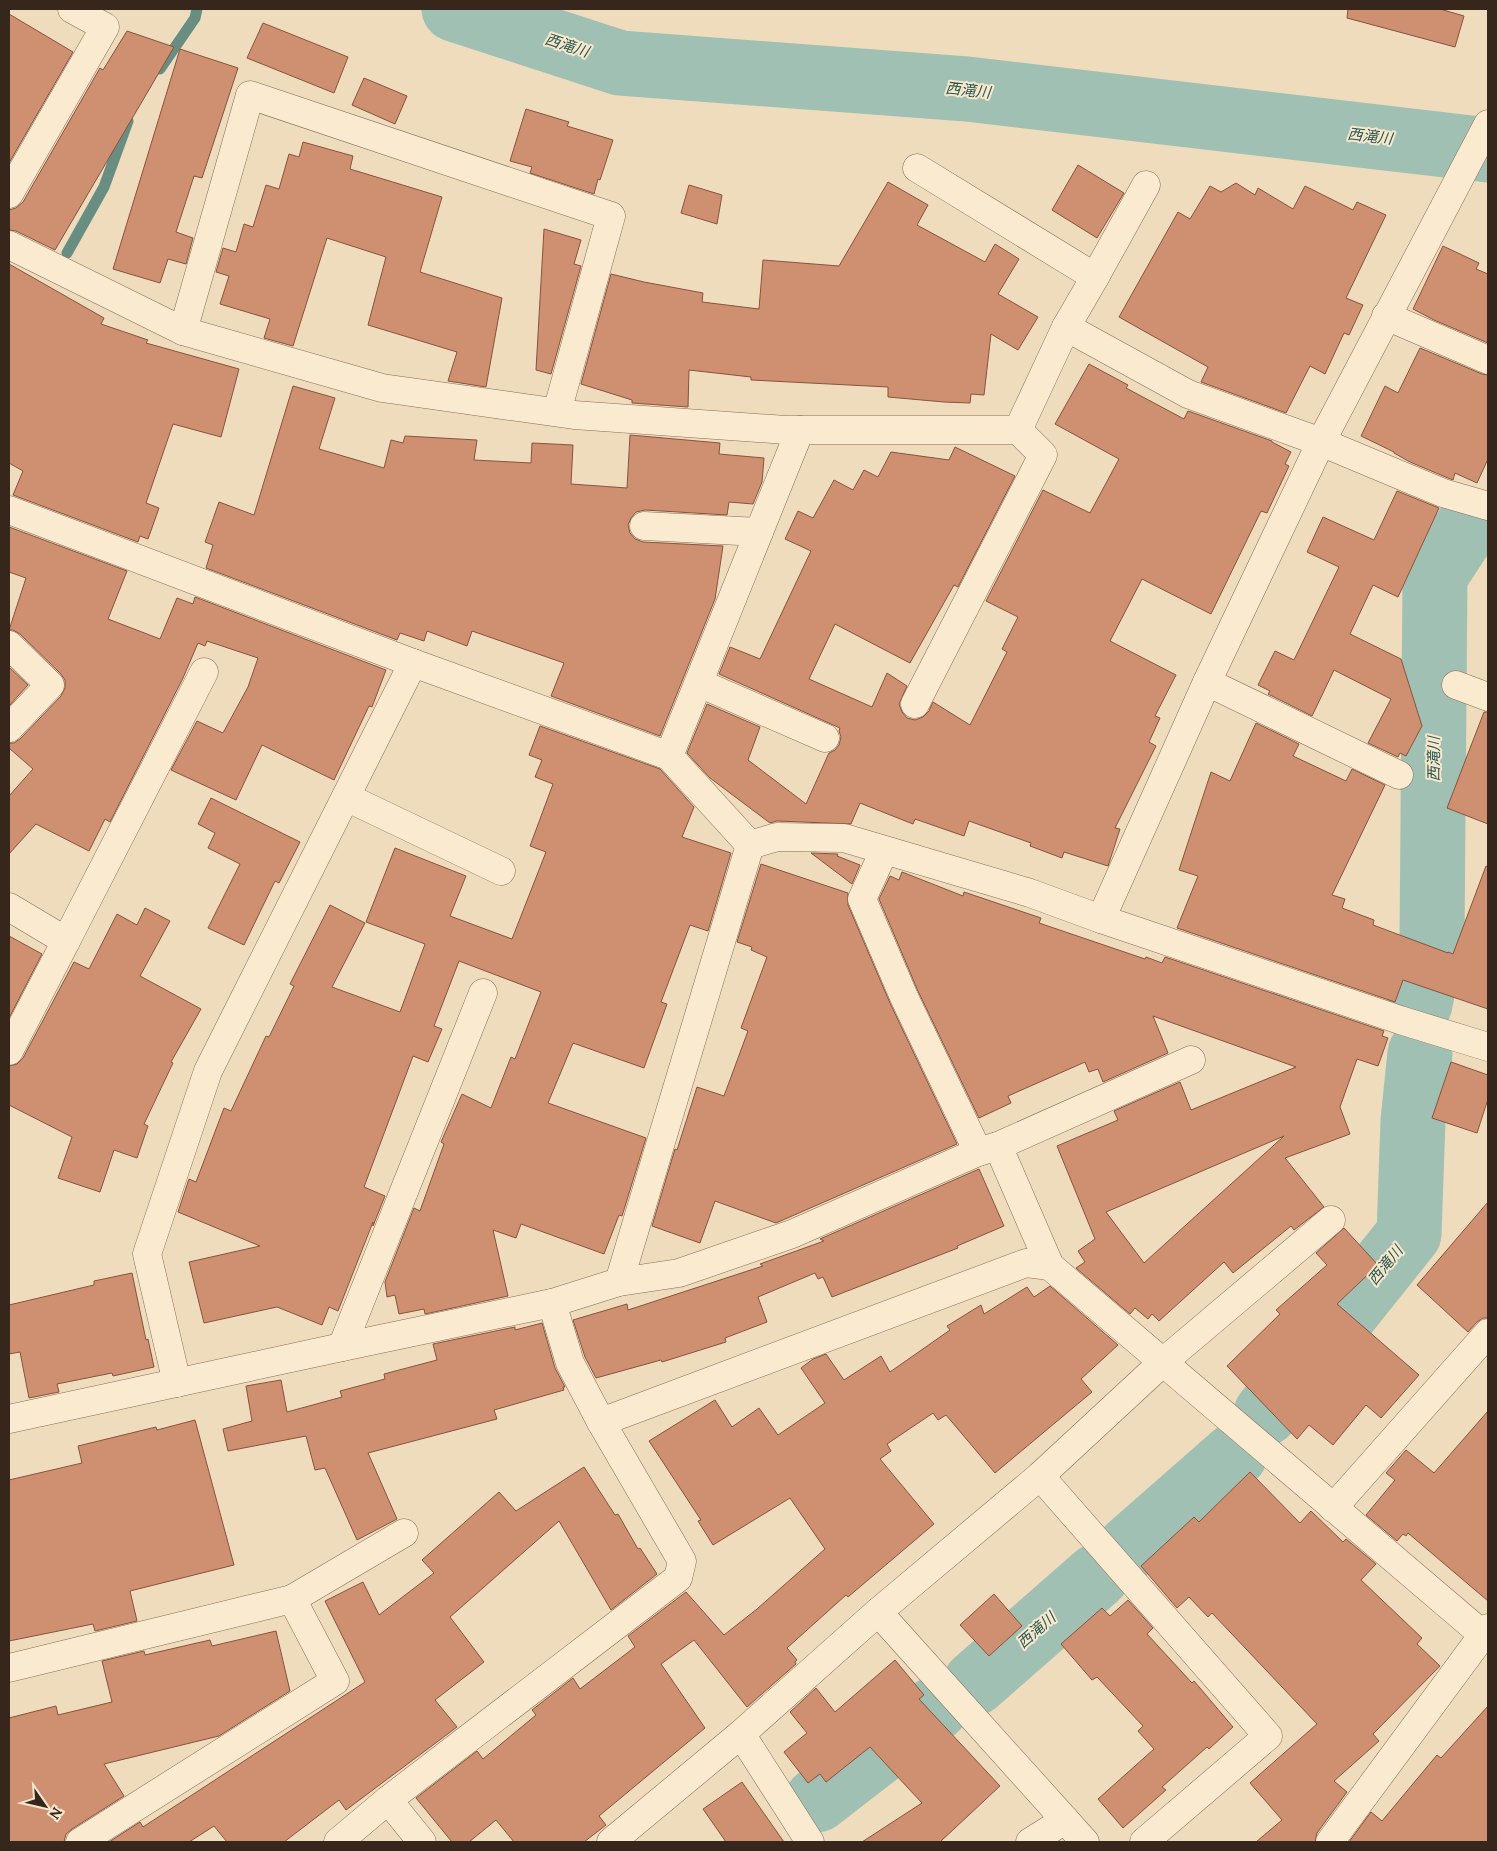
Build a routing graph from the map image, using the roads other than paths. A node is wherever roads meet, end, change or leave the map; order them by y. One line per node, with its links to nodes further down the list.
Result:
1 (72, 9): 5 (street)
2 (1488, 124): 8 (street)
3 (917, 168): 7 (street)
4 (1146, 185): 7 (street)
5 (9, 194)
6 (9, 245): 10 (street)
7 (1095, 277): 9 (street)
8 (1386, 316): 11 (street); 15 (street)
9 (1066, 327): 14 (street); 15 (street)
10 (183, 331): 12 (street); 12 (street)
11 (1488, 360)
12 (557, 412): 13 (street)
13 (800, 430): 14 (street); 19 (street)
14 (1018, 430): 27 (street)
15 (1322, 442): 16 (street); 23 (street)
16 (1488, 506)
17 (9, 510): 21 (street)
18 (644, 526): 19 (street)
19 (759, 532): 24 (street)
20 (9, 646): 28 (street)
21 (413, 663): 30 (street); 32 (street)
22 (204, 672): 38 (street)
23 (1207, 682): 31 (street); 37 (street)
24 (699, 683): 29 (street); 30 (street)
25 (1456, 685): 26 (street)
26 (1488, 697)
27 (915, 704)
28 (9, 728)
29 (825, 738)
30 (669, 756): 33 (street)
31 (1399, 775)
32 (346, 797): 35 (street); 51 (street)
33 (750, 845): 34 (street); 46 (street)
34 (884, 851): 37 (street); 43 (street)
35 (501, 871)
36 (9, 907): 38 (street)
37 (1102, 919): 40 (street)
38 (66, 941): 41 (street)
39 (483, 993): 49 (street)
40 (1488, 1047)
41 (9, 1051)
42 (1191, 1060): 43 (street)
43 (988, 1149): 45 (street); 46 (street)
44 (1331, 1220): 50 (street)
45 (1050, 1266): 50 (street); 53 (street)
46 (620, 1282): 47 (street)
47 (552, 1303): 49 (street); 53 (street)
48 (1488, 1333): 55 (street)
49 (342, 1346): 51 (street)
50 (1163, 1362): 54 (street); 55 (street)
51 (177, 1383): 52 (street)
52 (9, 1419)
53 (601, 1422): 62 (street)
54 (1040, 1476): 58 (street); 71 (street)
55 (1333, 1508): 59 (street)
56 (404, 1533): 57 (street)
57 (292, 1599): 60 (street); 64 (street)
58 (878, 1612): 61 (street); 63 (street)
59 (1486, 1634): 72 (street)
60 (9, 1668)
61 (741, 1734): 67 (street); 68 (street)
62 (388, 1800): 65 (street); 66 (street)
63 (1065, 1820): 69 (street); 70 (street)
64 (80, 1842)
65 (338, 1842)
66 (422, 1842)
67 (611, 1842)
68 (810, 1842)
69 (1030, 1842)
70 (1085, 1842)
71 (1144, 1842)
72 (1330, 1842)

